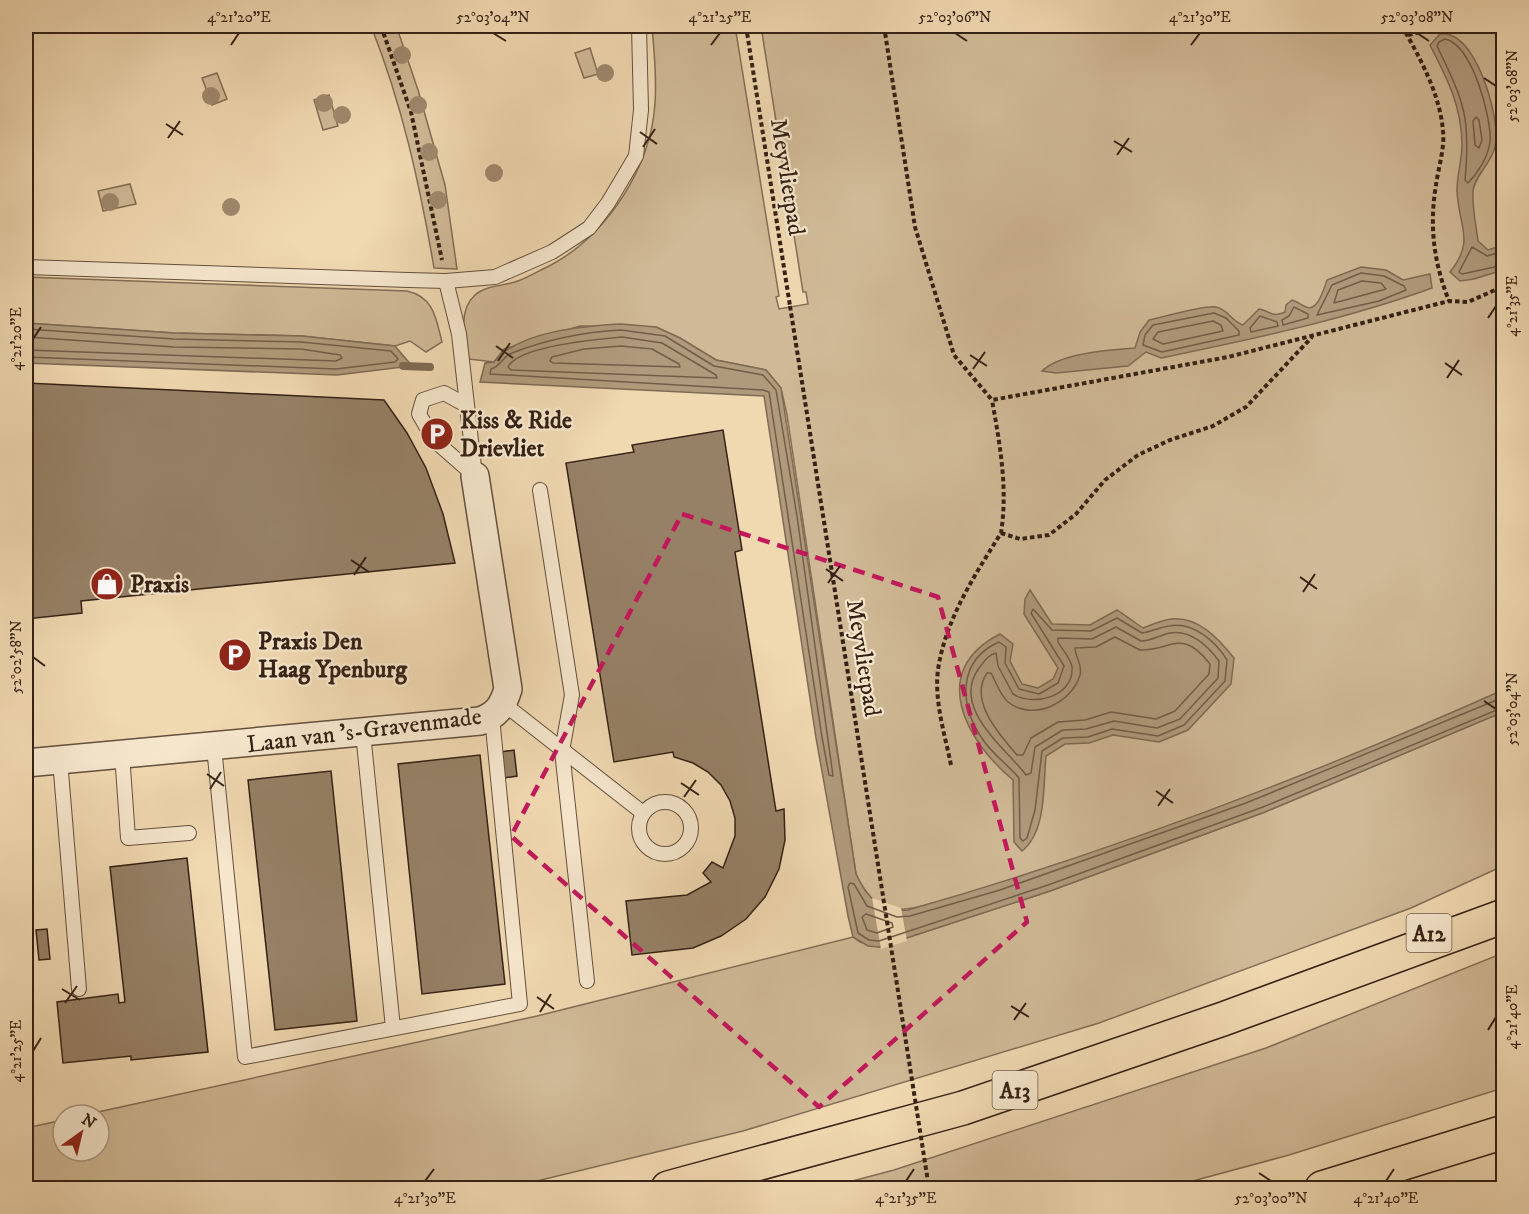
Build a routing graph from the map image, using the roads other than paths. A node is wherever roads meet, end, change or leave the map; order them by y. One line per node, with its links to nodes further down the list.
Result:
1 (639, 26): 3 (lane)
2 (26, 267): 3 (lane)
3 (446, 281): 4 (lane)
4 (466, 405): 5 (lane); 5 (lane)
5 (475, 476): 7 (street, Laan van 's-Gravenmade)
6 (540, 490): 10 (lane)
7 (498, 710): 8 (street, Laan van 's-Gravenmade); 10 (lane); 21 (lane)
8 (363, 733): 9 (street, Laan van 's-Gravenmade); 21 (lane)
9 (214, 747): 11 (street, Laan van 's-Gravenmade); 21 (lane)
10 (562, 751): 14 (lane); 19 (lane)
11 (122, 754): 12 (street, Laan van 's-Gravenmade); 15 (lane)
12 (60, 760): 13 (street, Laan van 's-Gravenmade); 20 (lane)
13 (26, 763)
14 (643, 813)
15 (189, 833)
16 (1503, 897): 18 (highway, A12)
17 (1503, 916): 18 (highway, A13)
18 (1355, 970): 23 (highway, A13)
19 (587, 981)
20 (80, 989)
21 (393, 1028)
22 (1503, 1132): 24 (highway)
23 (668, 1188)
24 (1322, 1188)

